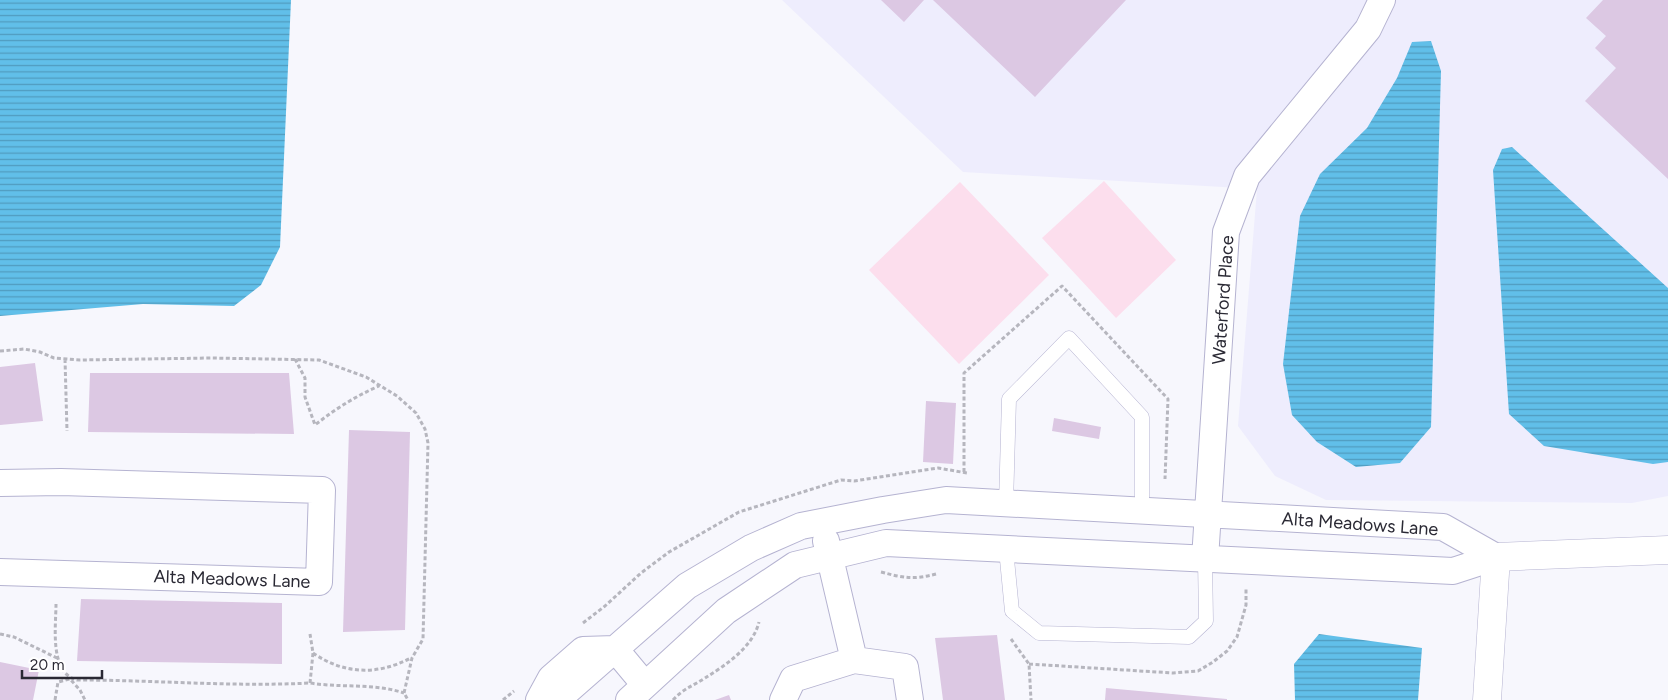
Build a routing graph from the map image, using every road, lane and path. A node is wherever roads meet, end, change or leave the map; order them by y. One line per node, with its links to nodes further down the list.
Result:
1 (1382, 0): 12 (street, Waterford Place)
2 (0, 351): 3 (path)
3 (65, 359): 4 (path); 6 (path)
4 (294, 359): 5 (path); 5 (path)
5 (380, 386): 26 (path)
6 (67, 432)
7 (964, 472): 8 (path)
8 (1142, 481): 10 (lane); 11 (lane)
9 (0, 483): 19 (street, Alta Meadows Lane)
10 (1006, 504): 11 (street, Alta Meadows Lane); 13 (street, Alta Meadows Lane)
11 (1142, 511): 12 (street, Alta Meadows Lane)
12 (1208, 514): 17 (street, Alta Meadows Lane); 18 (street, Waterford Place)
13 (820, 522): 16 (street); 23 (street, Alta Meadows Lane)
14 (1006, 549): 16 (street); 18 (street); 18 (lane)
15 (1668, 550): 17 (street)
16 (831, 556): 27 (street); 31 (street)
17 (1496, 557): 18 (street); 39 (street)
18 (1205, 559)
19 (0, 572)
20 (56, 604): 25 (path)
21 (0, 634): 25 (path)
22 (310, 634): 24 (path)
23 (615, 649): 31 (street); 35 (street); 36 (street, Alta Meadows Lane)
24 (313, 653): 26 (path); 29 (path)
25 (57, 658): 28 (path)
26 (412, 658): 30 (path)
27 (854, 660): 37 (street); 38 (street)
28 (70, 679): 29 (path); 32 (path); 33 (path)
29 (310, 683): 30 (path)
30 (404, 693): 34 (path)
31 (637, 693)
32 (55, 700)
33 (85, 700)
34 (408, 700)
35 (539, 700)
36 (557, 700)
37 (783, 700)
38 (910, 700)
39 (1487, 700)

